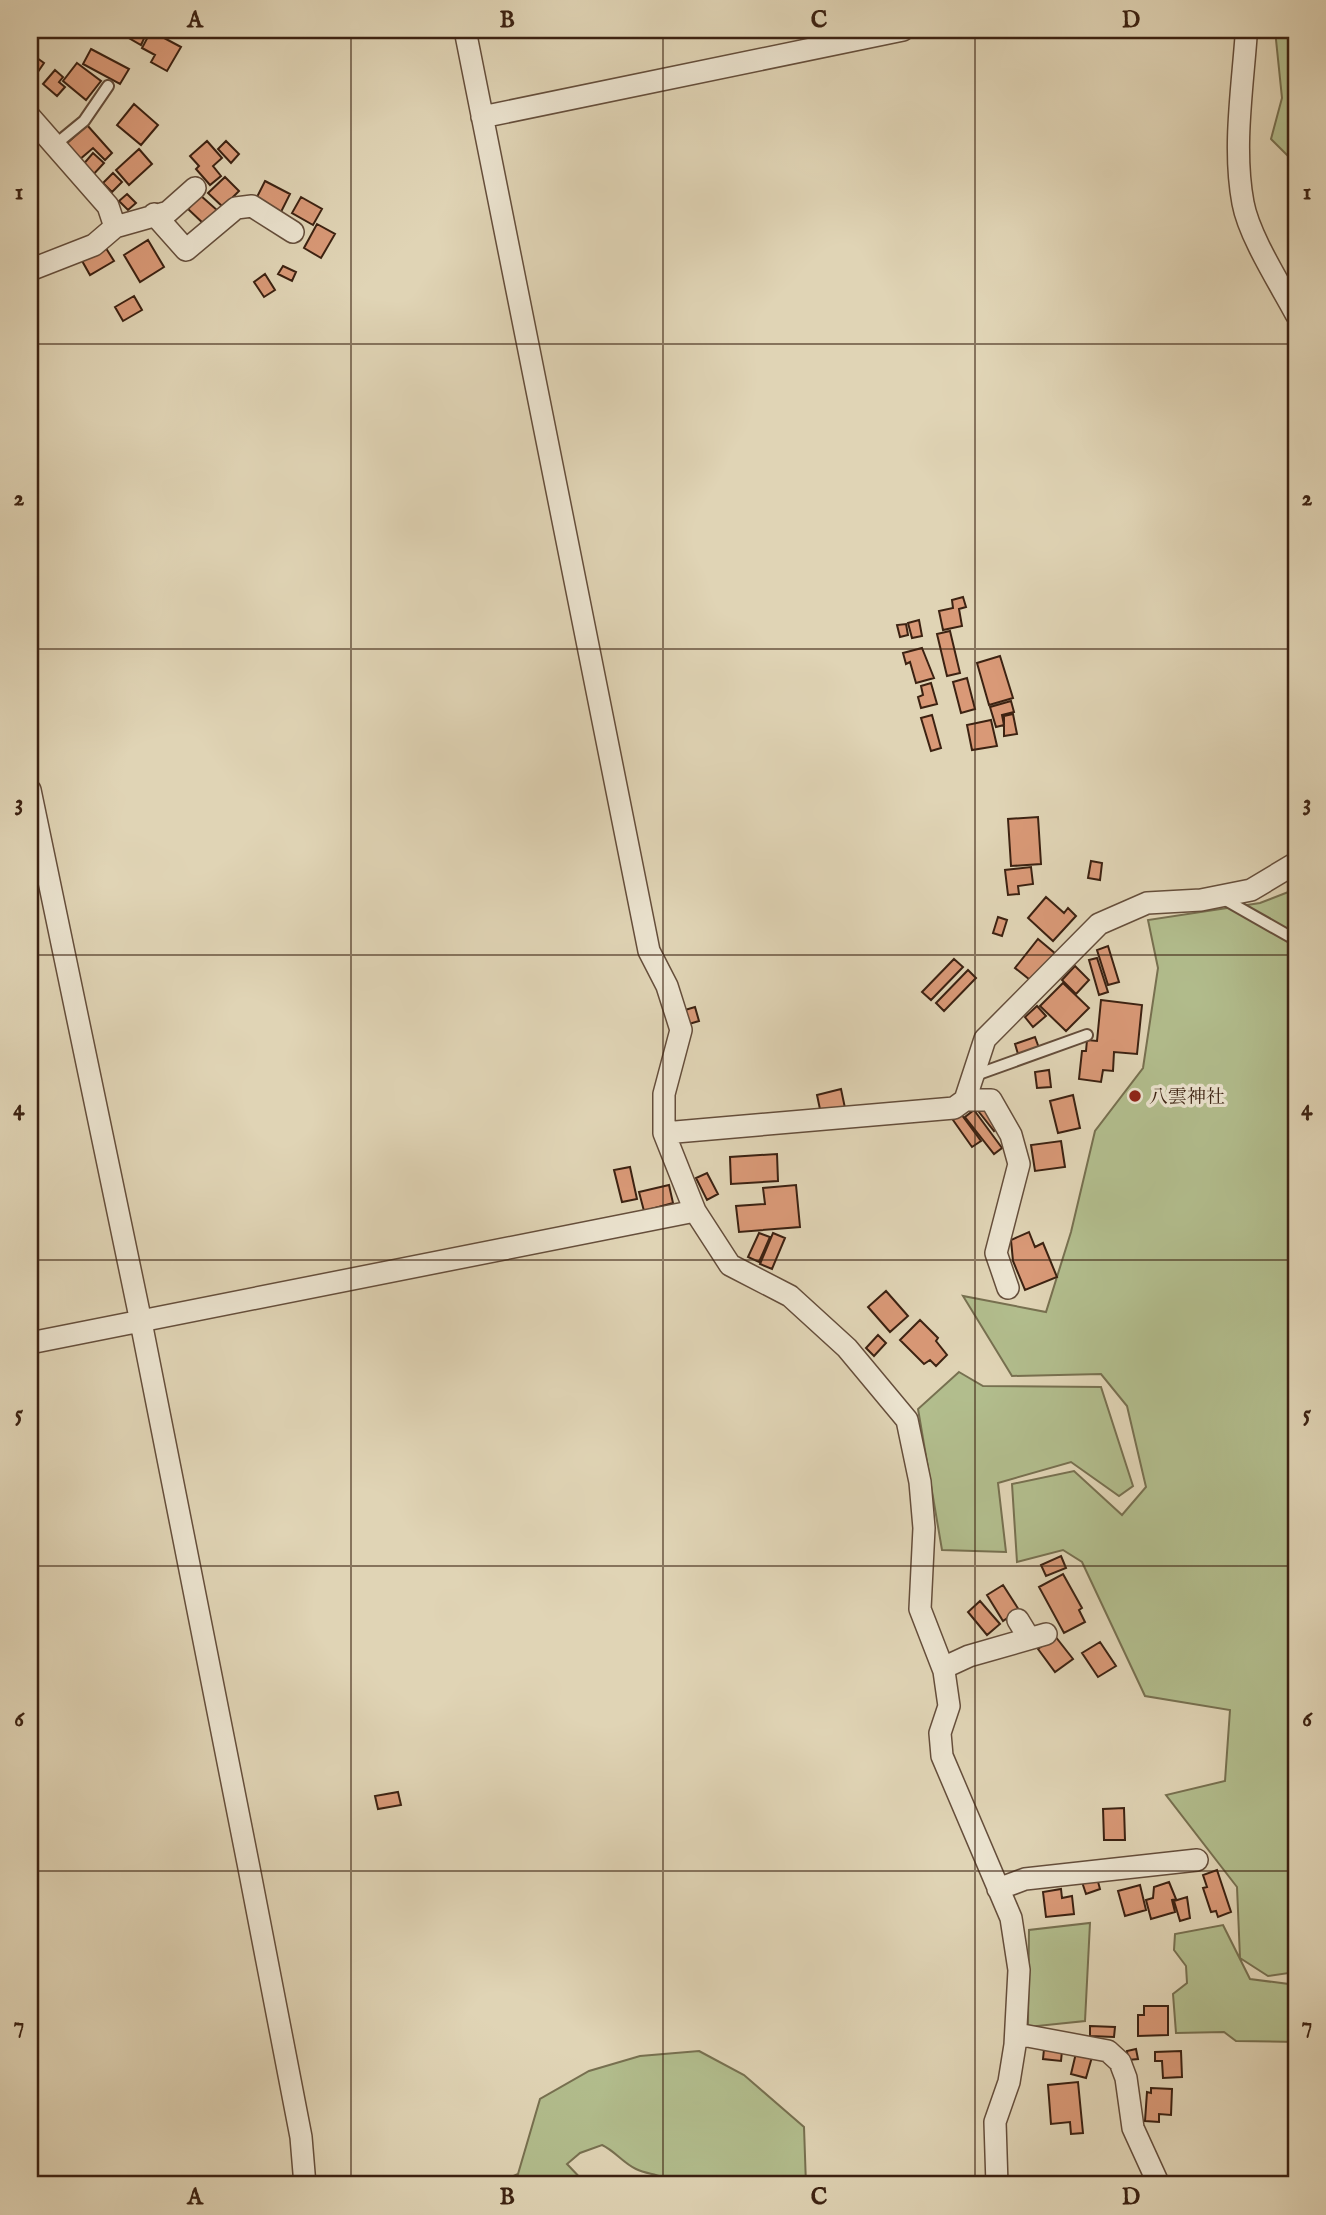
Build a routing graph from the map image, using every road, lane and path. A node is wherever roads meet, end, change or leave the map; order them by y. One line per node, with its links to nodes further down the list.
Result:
1 (465, 30): 6 (street)
2 (900, 30): 6 (street)
3 (1244, 30): 13 (street)
4 (108, 86): 7 (lane)
5 (30, 117): 7 (street)
6 (482, 117): 21 (street)
7 (56, 144): 10 (street)
8 (195, 188): 9 (street)
9 (154, 214): 10 (street); 11 (street)
10 (115, 227): 12 (street)
11 (293, 232)
12 (30, 270)
13 (1296, 314)
14 (30, 790): 24 (street)
15 (1296, 863): 16 (street)
16 (1220, 896): 17 (lane); 19 (street)
17 (1296, 940)
18 (1087, 1035): 19 (lane)
19 (972, 1076): 20 (street)
20 (965, 1100): 21 (street); 23 (street)
21 (664, 1133): 22 (street)
22 (695, 1211): 24 (street); 27 (street)
23 (1008, 1288)
24 (141, 1322): 25 (street); 31 (street)
25 (30, 1343)
26 (1018, 1619): 27 (street)
27 (943, 1668): 29 (street)
28 (1197, 1860): 29 (street)
29 (999, 1889): 30 (street)
30 (1017, 2034): 32 (street); 33 (street)
31 (305, 2185)
32 (997, 2185)
33 (1159, 2185)

